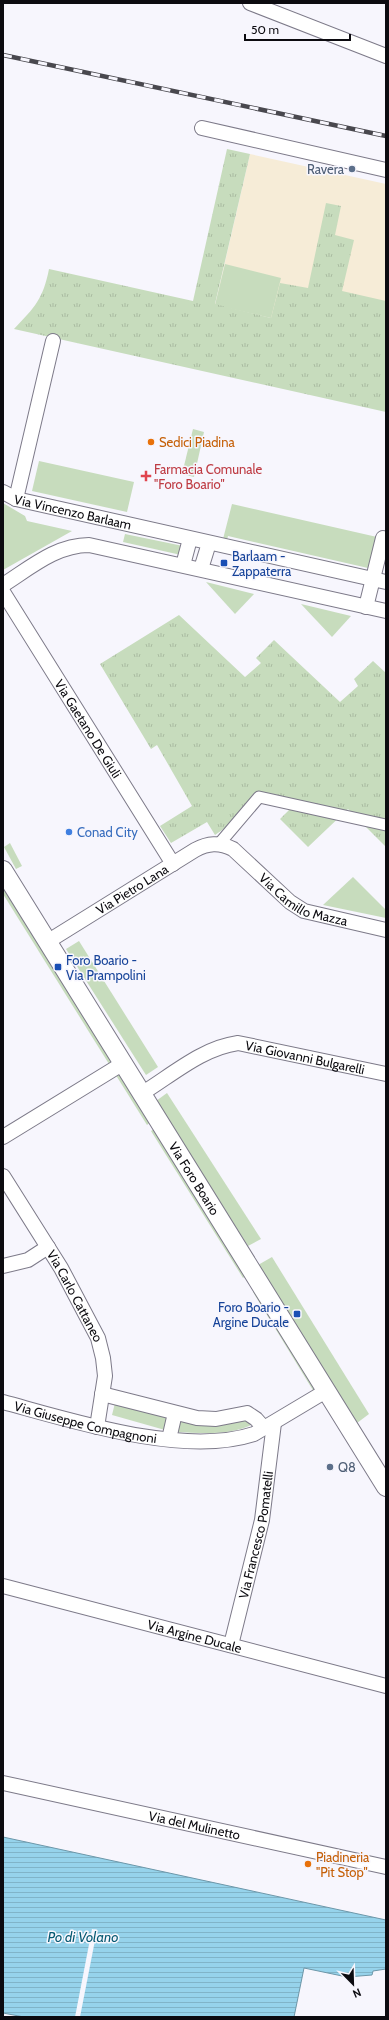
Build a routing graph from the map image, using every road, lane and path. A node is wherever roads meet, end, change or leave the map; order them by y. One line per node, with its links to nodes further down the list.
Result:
1 (250, 3): 2 (street)
2 (386, 56)
3 (202, 128): 4 (street)
4 (386, 170)
5 (53, 341): 7 (street, Via Vincenzo Barlaam)
6 (3, 492): 7 (street)
7 (16, 499): 8 (street, Via Vincenzo Barlaam)
8 (190, 538): 10 (street, Via Vincenzo Barlaam); 11 (street)
9 (383, 538): 13 (street)
10 (213, 544): 12 (street); 13 (street, Via Vincenzo Barlaam)
11 (183, 565): 12 (street, Via Vincenzo Barlaam); 14 (street, Via Vincenzo Barlaam)
12 (201, 569): 16 (street, Via Vincenzo Barlaam)
13 (379, 581): 16 (street)
14 (3, 585)
15 (3, 592): 20 (street, Via Gaetano De Giuli)
16 (366, 607): 17 (street, Via Vincenzo Barlaam)
17 (386, 611)
18 (386, 825): 19 (street)
19 (219, 844): 20 (street, Via Pietro Lana); 22 (street, Via Camillo Mazza)
20 (173, 864): 23 (street, Via Pietro Lana)
21 (3, 870): 23 (street, Via Foro Boario)
22 (386, 930)
23 (47, 942): 24 (street, Via Foro Boario)
24 (122, 1064): 26 (street, Via Foro Boario); 27 (street)
25 (386, 1074): 26 (street, Via Giovanni Bulgarelli)
26 (141, 1094): 31 (street, Via Foro Boario)
27 (3, 1137)
28 (3, 1176): 29 (street, Via Carlo Cattaneo)
29 (48, 1247): 30 (street); 32 (street, Via Carlo Cattaneo)
30 (3, 1266)
31 (326, 1391): 35 (street, Via Giuseppe Compagnoni); 38 (street, Via Foro Boario)
32 (102, 1394): 34 (street); 36 (street, Via Carlo Cattaneo)
33 (3, 1402): 36 (street, Via Giuseppe Compagnoni)
34 (175, 1413): 35 (street); 37 (street, Via Giuseppe Compagnoni)
35 (269, 1426): 37 (street, Via Giuseppe Compagnoni); 40 (street, Via Francesco Pomatelli)
36 (97, 1427): 37 (street, Via Giuseppe Compagnoni)
37 (168, 1439)
38 (386, 1487)
39 (3, 1586): 40 (street, Via Argine Ducale)
40 (231, 1646): 41 (street, Via Argine Ducale)
41 (386, 1686)
42 (3, 1783): 43 (street, Via del Mulinetto)
43 (386, 1868)

